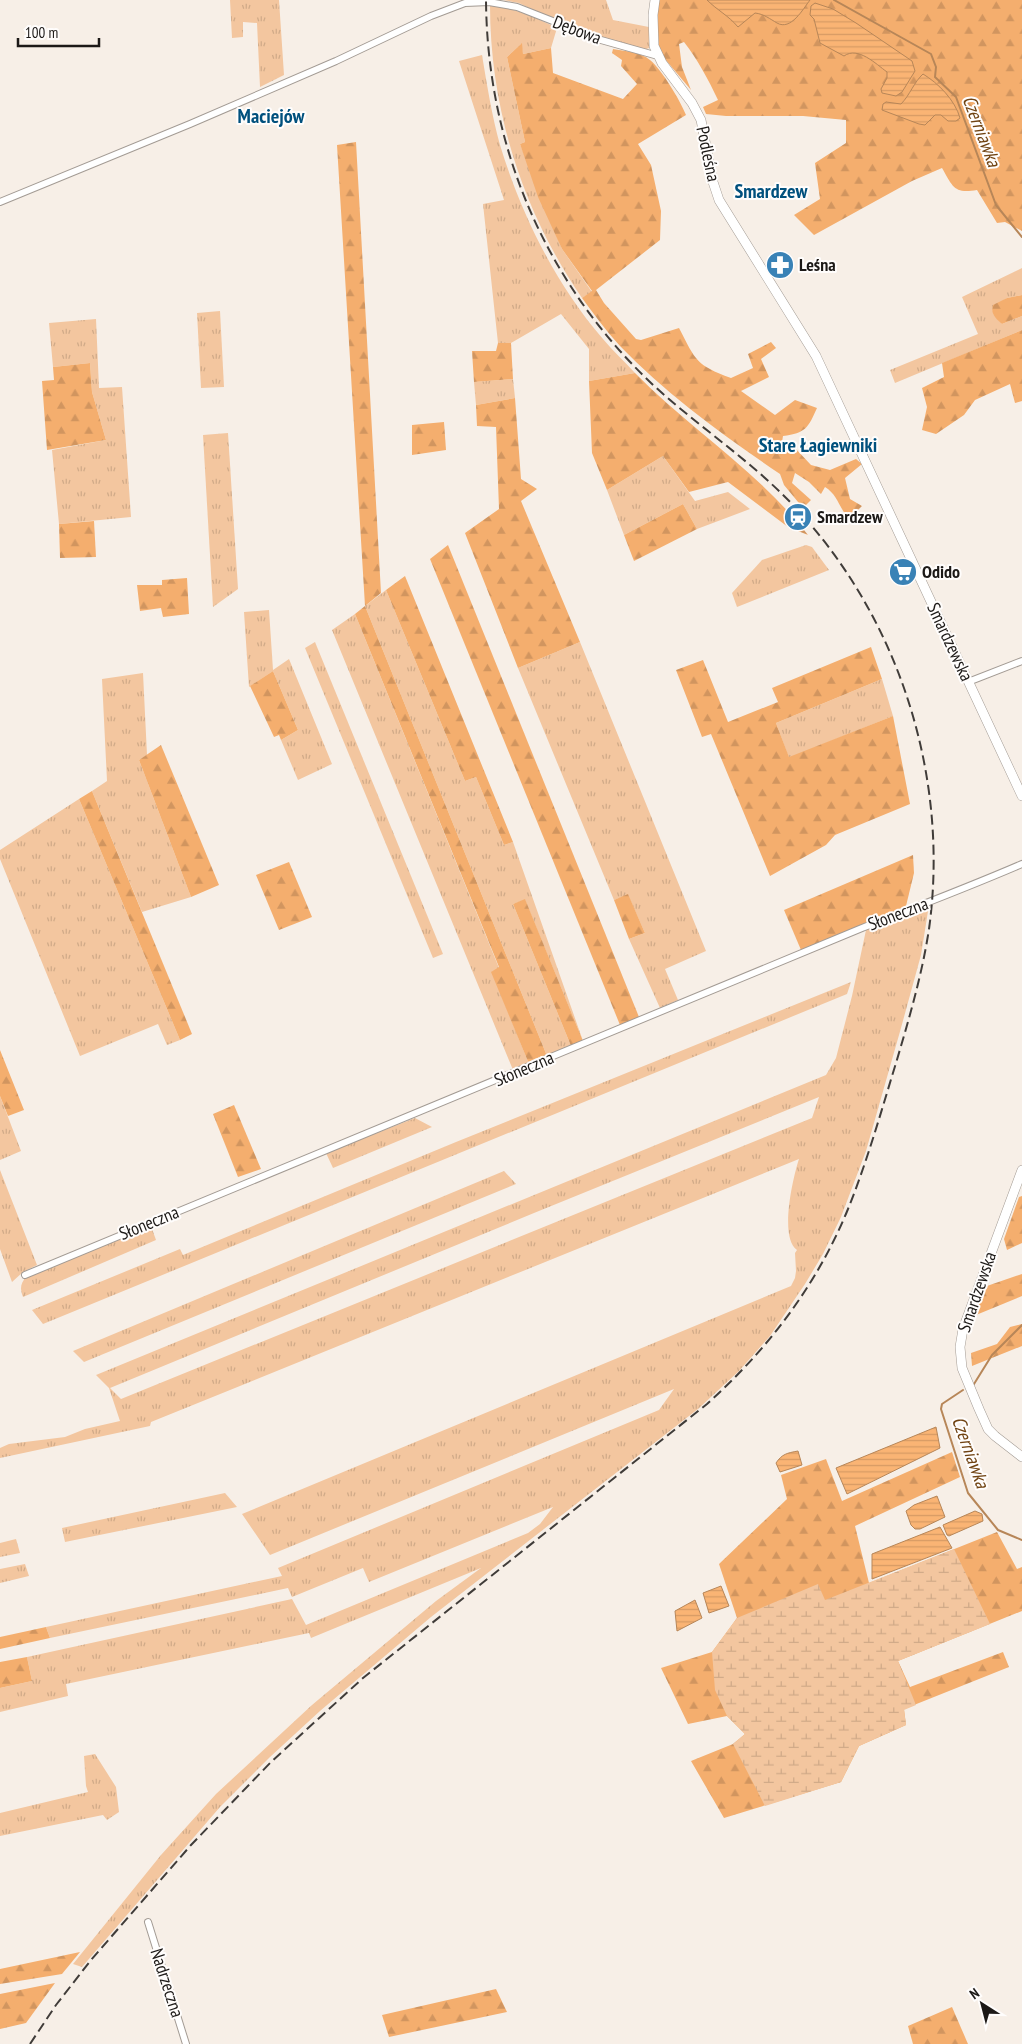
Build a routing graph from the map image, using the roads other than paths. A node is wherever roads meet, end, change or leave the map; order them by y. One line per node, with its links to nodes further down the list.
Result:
1 (655, 0): 2 (street, Podleśna)
2 (654, 46): 3 (street); 4 (street, Podleśna)
3 (639, 52): 4 (street, Dębowa); 5 (street, Dębowa)
4 (658, 56): 6 (street, Podleśna)
5 (0, 202)
6 (799, 328): 8 (street, Smardzewska)
7 (1022, 661): 8 (street)
8 (968, 682): 9 (street, Smardzewska)
9 (1022, 796)
10 (1022, 864): 12 (street, Słoneczna)
11 (1022, 1170): 13 (street, Smardzewska)
12 (25, 1275)
13 (1022, 1457)
14 (148, 1922): 15 (street, Nadrzeczna)
15 (186, 2044)

